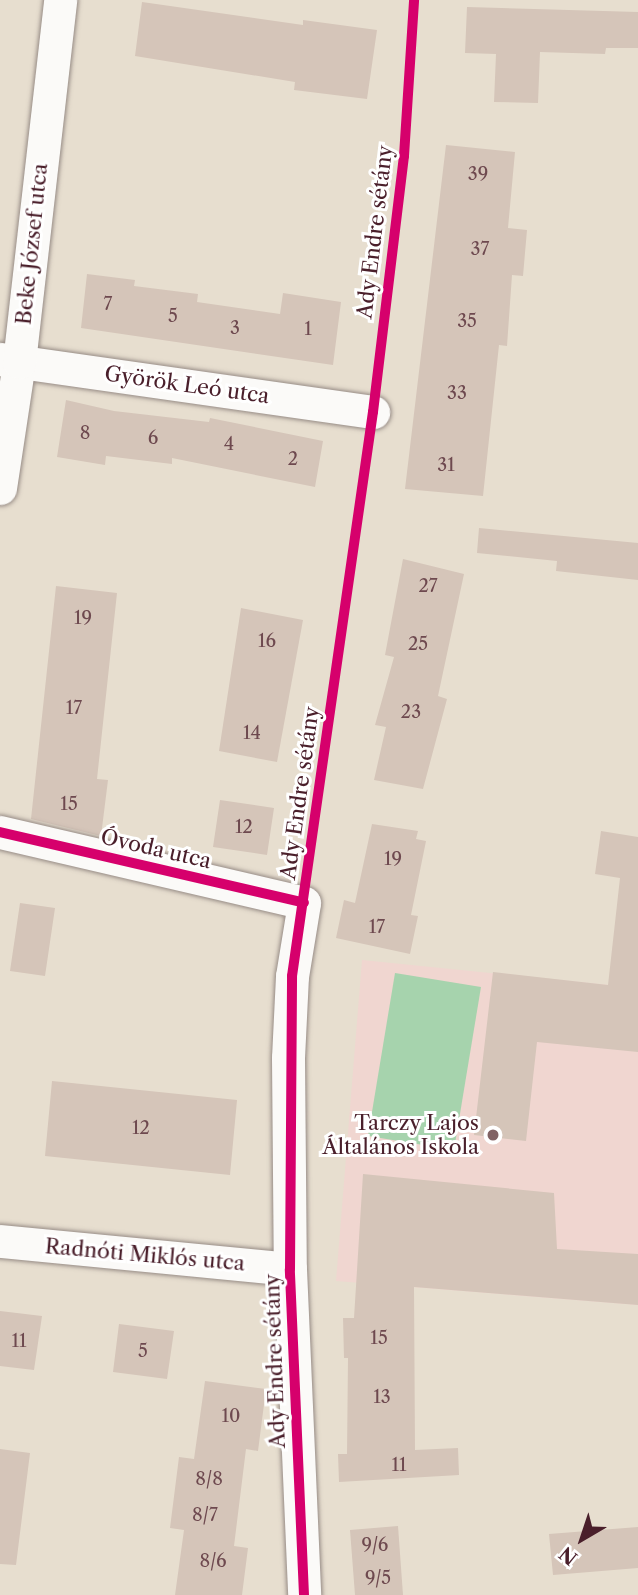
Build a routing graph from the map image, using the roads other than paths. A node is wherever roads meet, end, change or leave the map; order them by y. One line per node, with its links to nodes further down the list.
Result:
1 (60, 0): 2 (street, Beke József utca)
2 (10, 360): 3 (street, Györök Leó utca); 4 (street, Beke József utca)
3 (373, 412)
4 (0, 488)
5 (0, 832): 6 (street, Óvoda utca)
6 (304, 903): 8 (street, Ady Endre sétány)
7 (0, 1241): 8 (street, Radnóti Miklós utca)
8 (290, 1269): 9 (street, Ady Endre sétány)
9 (304, 1595)

